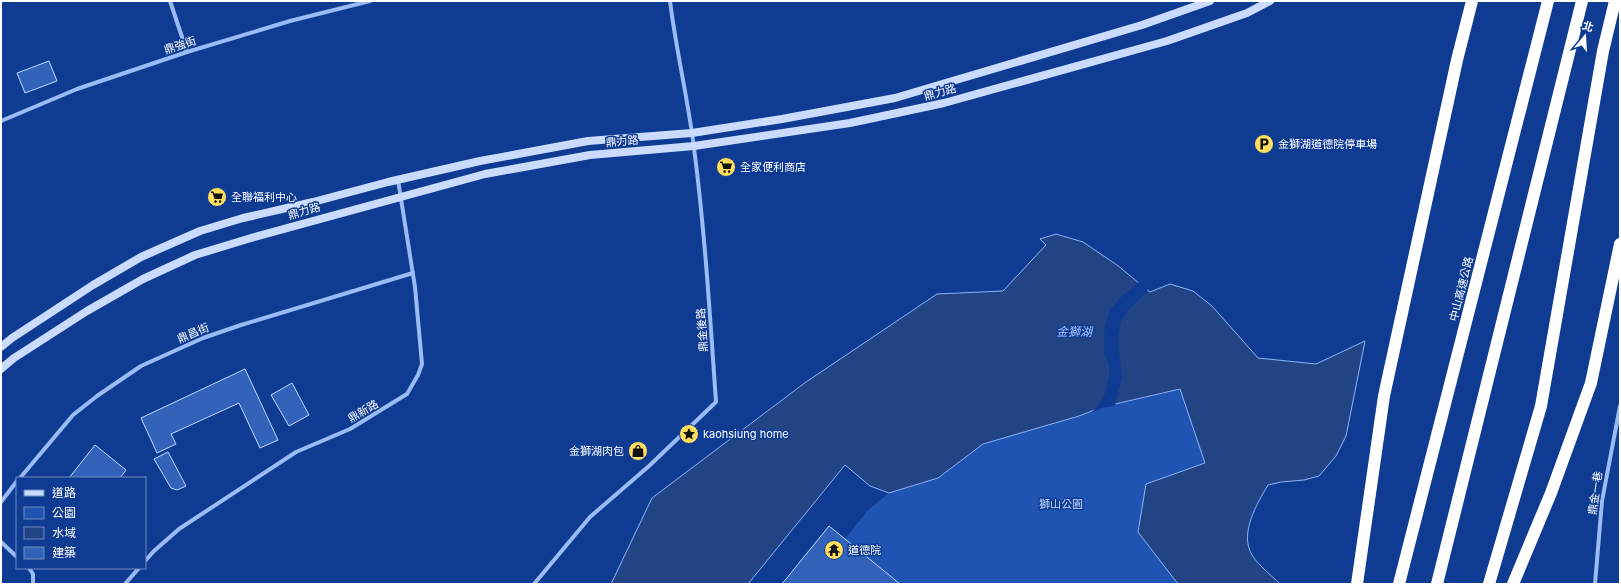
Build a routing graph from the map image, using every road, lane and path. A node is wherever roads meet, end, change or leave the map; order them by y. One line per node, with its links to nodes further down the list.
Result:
1 (170, 1): 10 (street)
2 (370, 1): 10 (street, 鼎強街)
3 (670, 1): 12 (street, 鼎金後路)
4 (1210, 1): 12 (street, 鼎力路)
5 (1270, 1): 13 (street, 鼎力路)
6 (1472, 1): 32 (highway)
7 (1548, 1): 33 (highway, 中山高速公路)
8 (1582, 1): 34 (highway)
9 (1615, 1): 35 (highway)
10 (187, 52): 11 (street, 鼎強街)
11 (1, 122)
12 (692, 133): 13 (street, 鼎金後路); 14 (street, 鼎力路)
13 (694, 146): 15 (street, 鼎力路); 31 (street, 鼎金後路)
14 (398, 180): 15 (street, 鼎新路); 18 (street, 鼎力路)
15 (400, 196): 17 (street, 鼎新路); 19 (street, 鼎力路)
16 (1620, 244): 36 (highway)
17 (413, 273): 21 (street, 鼎昌街); 26 (street, 鼎新路)
18 (1, 347)
19 (1, 369)
20 (1620, 406): 37 (street, 鼎金一巷)
21 (21, 477)
22 (16, 482): 23 (street)
23 (1, 502)
24 (1, 542): 25 (street)
25 (16, 556)
26 (146, 560)
27 (30, 569): 29 (street)
28 (138, 569): 30 (street)
29 (34, 584)
30 (125, 584)
31 (534, 584)
32 (1357, 584)
33 (1399, 584)
34 (1437, 584)
35 (1489, 584)
36 (1513, 584)
37 (1595, 584)

